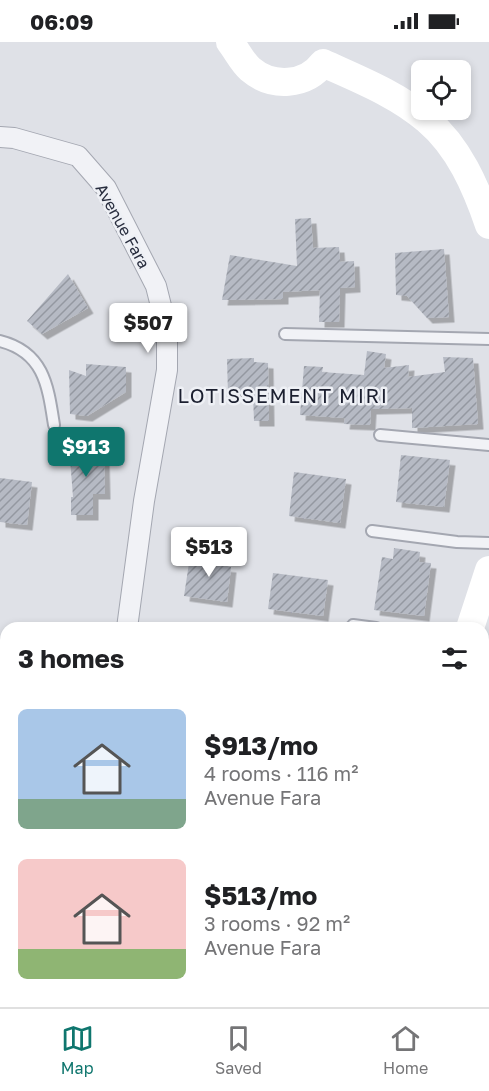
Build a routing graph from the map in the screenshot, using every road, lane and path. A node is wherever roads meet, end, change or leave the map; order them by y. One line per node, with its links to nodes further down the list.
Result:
1 (231, 42): 3 (main road)
2 (0, 137): 13 (street, Avenue Fara)
3 (489, 225)
4 (285, 334): 5 (lane)
5 (489, 339)
6 (0, 341): 7 (lane)
7 (54, 425)
8 (380, 435): 9 (lane)
9 (489, 446)
10 (372, 531): 11 (lane)
11 (489, 543)
12 (489, 570): 14 (main road)
13 (128, 622)
14 (472, 622)

